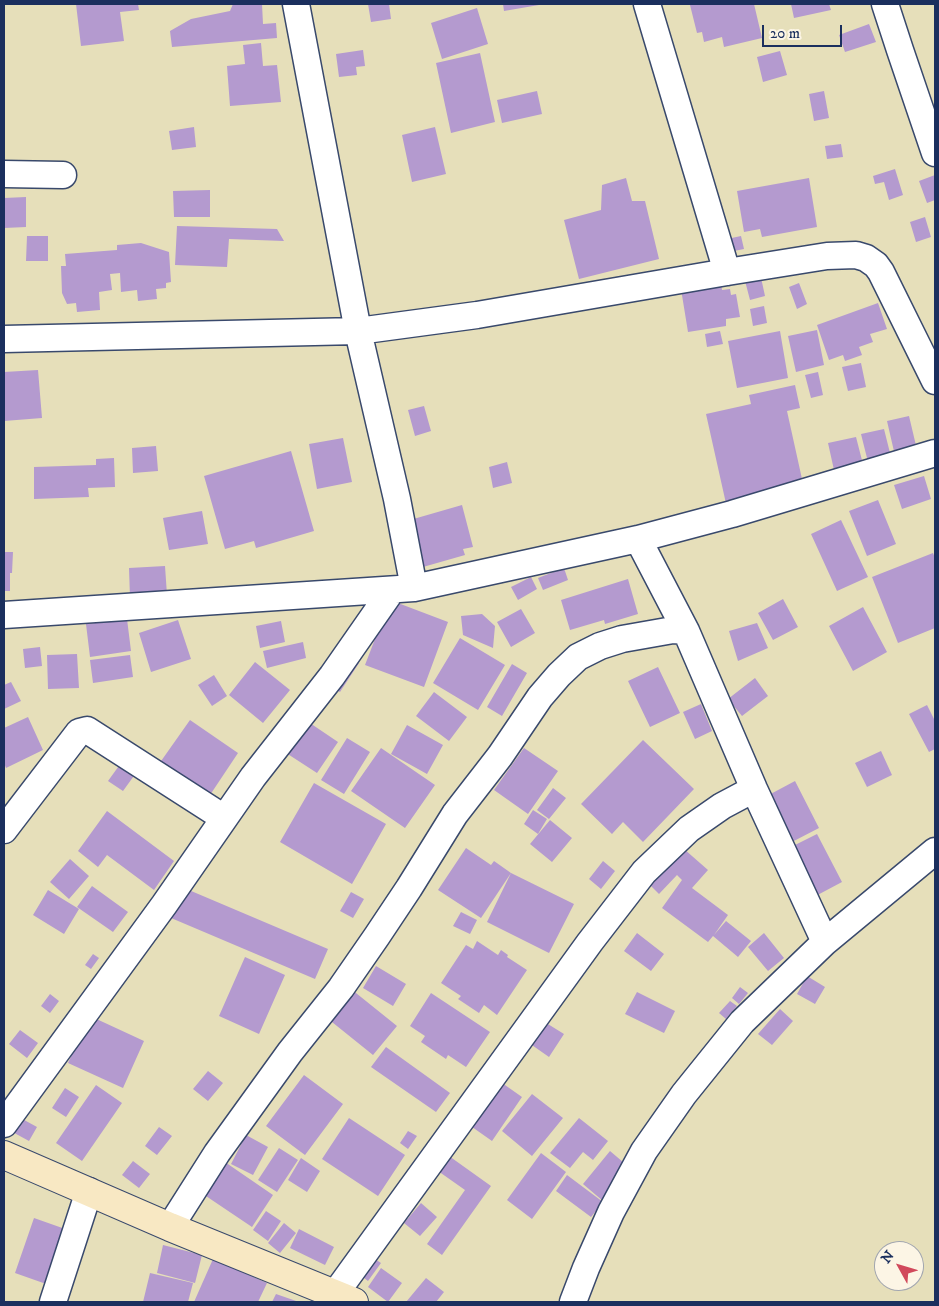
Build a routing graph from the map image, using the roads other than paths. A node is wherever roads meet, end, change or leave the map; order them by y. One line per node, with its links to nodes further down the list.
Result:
1 (296, 4): 8 (street)
2 (647, 4): 7 (street)
3 (886, 4): 4 (street)
4 (935, 154)
5 (4, 174): 6 (street)
6 (63, 175)
7 (727, 272): 8 (street); 10 (street)
8 (358, 331): 9 (street); 13 (street)
9 (4, 339)
10 (935, 381)
11 (935, 454): 12 (street)
12 (638, 539): 13 (street); 15 (street)
13 (403, 589): 14 (street); 17 (street)
14 (4, 615)
15 (686, 631): 16 (street); 24 (street)
16 (754, 789): 20 (street); 25 (street)
17 (224, 818): 18 (street); 21 (street)
18 (4, 830)
19 (935, 851): 20 (street)
20 (825, 942): 27 (street)
21 (4, 1124)
22 (4, 1155): 23 (street)
23 (89, 1191): 24 (street); 26 (street)
24 (170, 1227): 25 (street)
25 (341, 1299)
26 (53, 1302)
27 (573, 1302)

